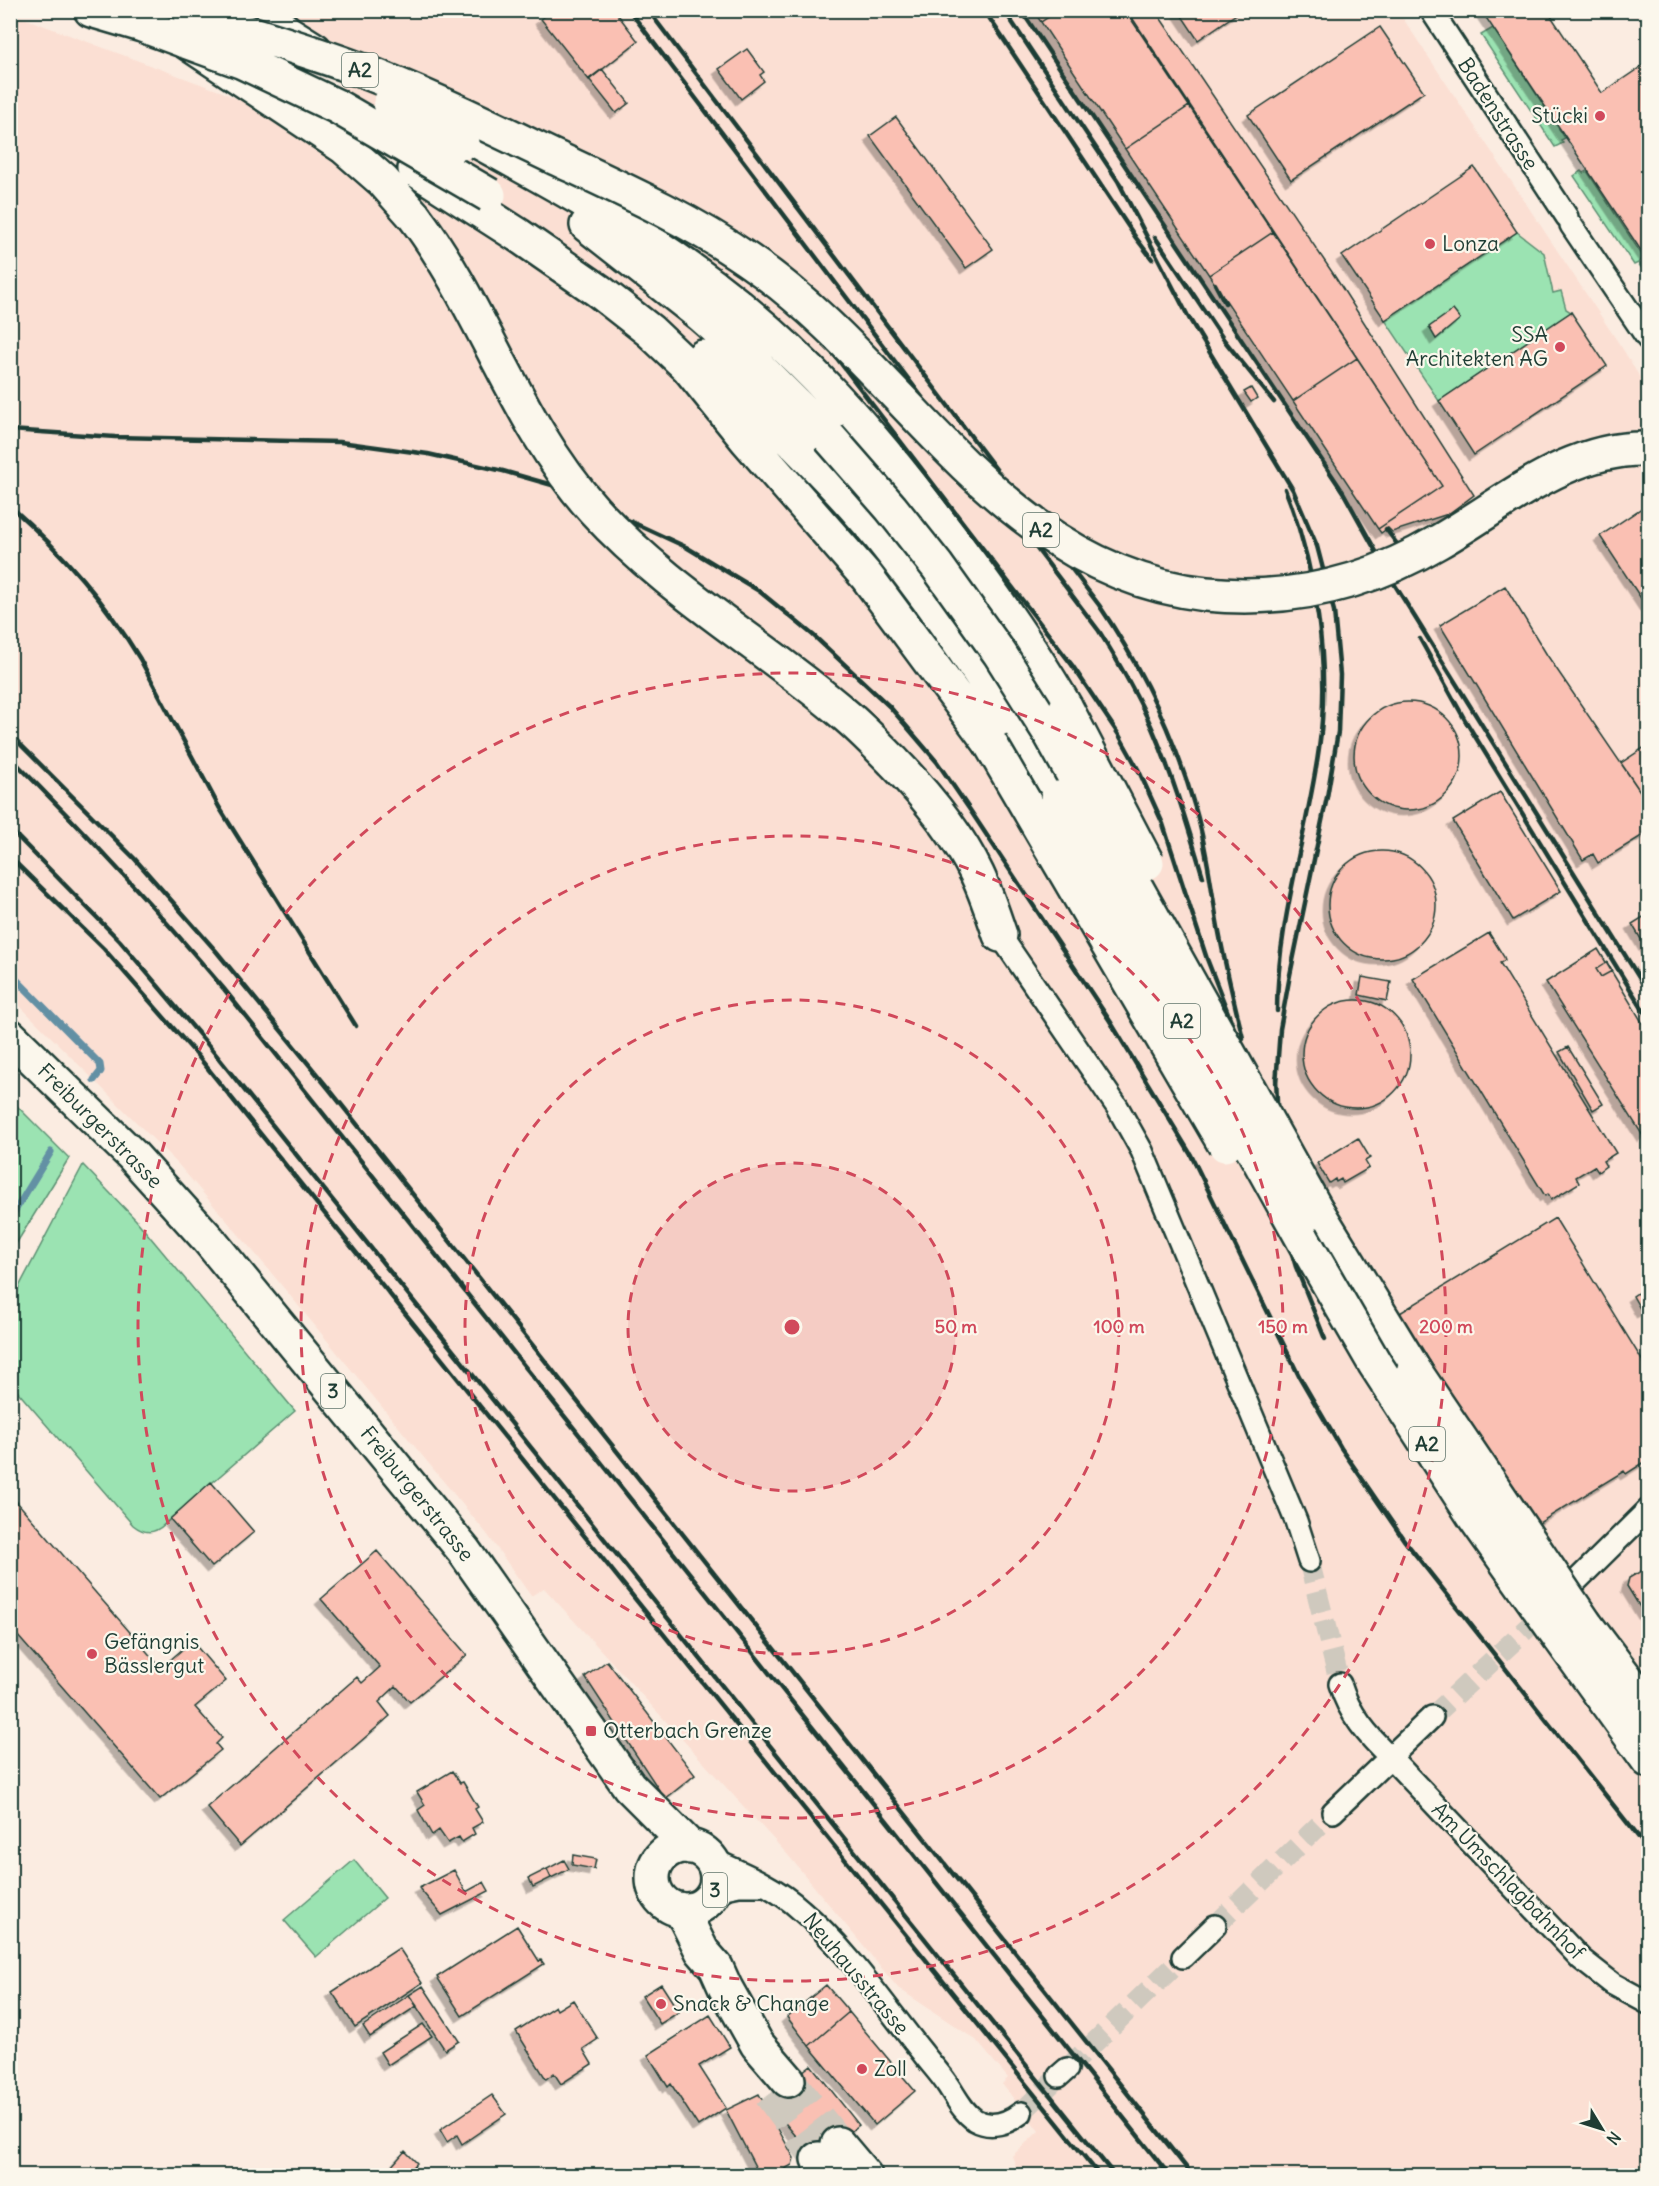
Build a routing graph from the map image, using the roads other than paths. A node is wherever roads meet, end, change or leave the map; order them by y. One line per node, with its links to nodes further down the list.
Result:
1 (91, 10): 4 (main road, A2)
2 (261, 10): 9 (main road, bridge)
3 (1431, 10): 5 (street, Badenstrasse)
4 (189, 19): 6 (main road, A2, bridge); 7 (main road, bridge); 9 (main road, A2, bridge); 10 (main road, bridge); 10 (main road, A2, bridge)
5 (1648, 339)
6 (1648, 449)
7 (1000, 935): 12 (street)
8 (10, 1036): 21 (main road, Freiburgerstrasse / 3)
9 (1317, 1211): 16 (main road, A2, bridge)
10 (1305, 1243): 20 (main road, A2, bridge)
11 (1648, 1510): 13 (street)
12 (1309, 1561)
13 (1558, 1599): 14 (street); 18 (street)
14 (1537, 1619)
15 (1340, 1684): 19 (street, Am Umschlagbahnhof)
16 (1648, 1707)
17 (1432, 1717): 19 (street)
18 (1648, 1731)
19 (1390, 1757): 22 (street); 29 (street, Am Umschlagbahnhof)
20 (1648, 1760)
21 (629, 1786): 23 (main road, Freiburgerstrasse / 3); 24 (main road, Freiburgerstrasse / 3)
22 (1333, 1812)
23 (700, 1853): 24 (main road, 3); 25 (street, Neuhausstrasse); 26 (main road, 3)
24 (659, 1861): 26 (main road, 3)
25 (763, 1885): 26 (street); 31 (street, Neuhausstrasse)
26 (701, 1900): 30 (main road, 3)
27 (1215, 1926): 28 (street)
28 (1183, 1957)
29 (1641, 2000)
30 (779, 2087)
31 (1021, 2113)
32 (829, 2159): 33 (main road)
33 (865, 2175)

